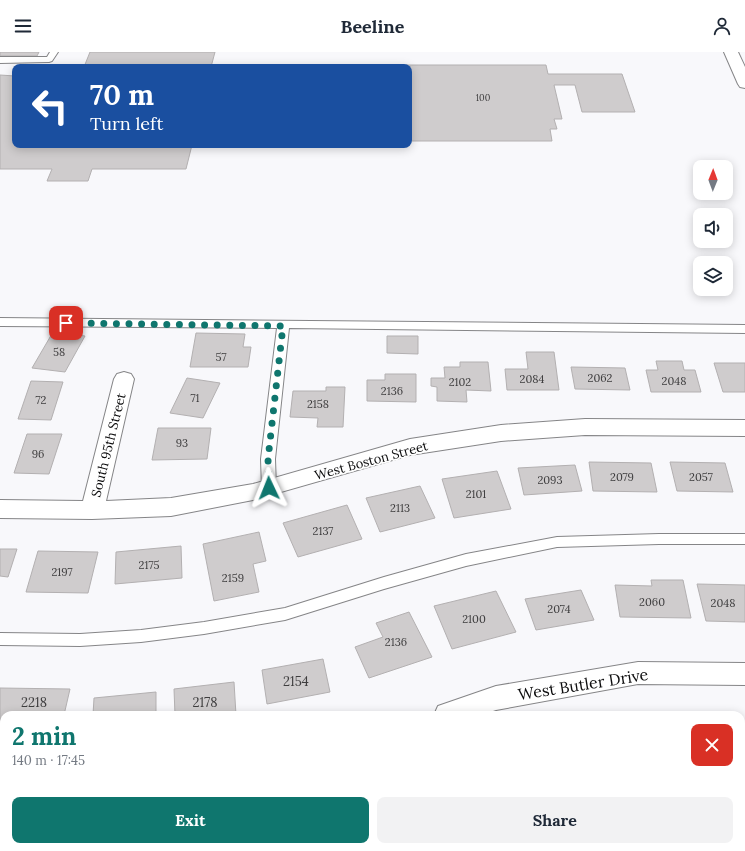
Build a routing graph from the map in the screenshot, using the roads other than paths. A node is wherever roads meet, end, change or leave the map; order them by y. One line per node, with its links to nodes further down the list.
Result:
1 (54, 52): 3 (lane)
2 (731, 52): 4 (street)
3 (0, 60)
4 (745, 84)
5 (1, 326): 6 (lane)
6 (283, 326): 7 (lane); 10 (lane)
7 (745, 329)
8 (124, 379): 12 (street, South 95th Street)
9 (745, 428): 10 (street, West Boston Street)
10 (269, 488): 12 (street, West Boston Street)
11 (0, 509): 12 (street, West Boston Street)
12 (92, 510)
13 (745, 539): 14 (lane)
14 (0, 639)
15 (745, 674): 16 (street, West Butler Drive)
16 (459, 711)

